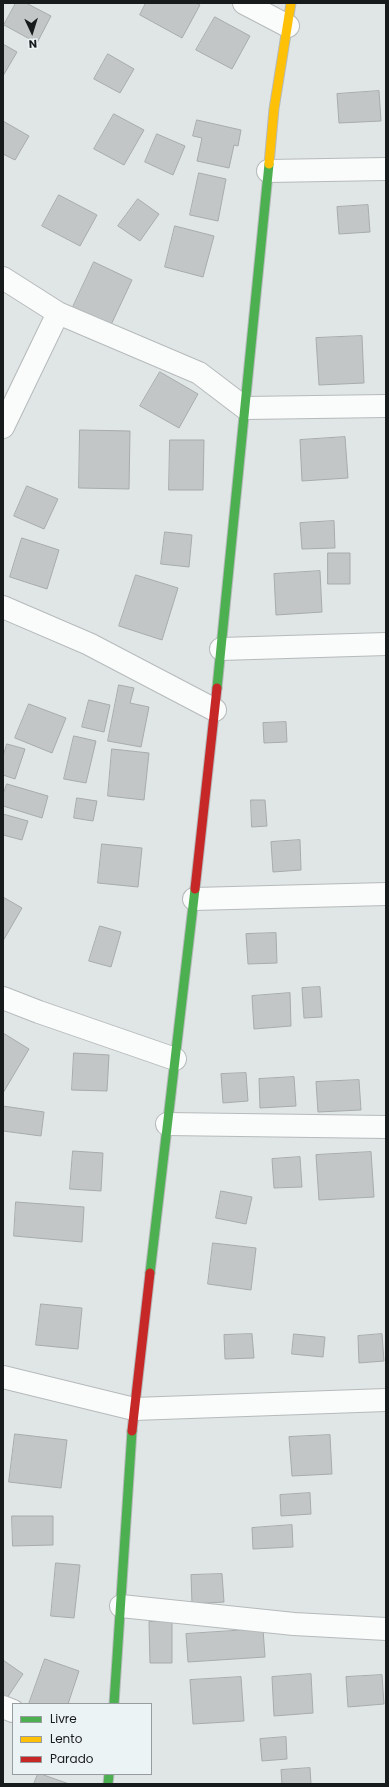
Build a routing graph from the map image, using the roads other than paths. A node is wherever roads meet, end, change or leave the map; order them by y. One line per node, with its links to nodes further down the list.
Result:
1 (244, 3): 3 (street)
2 (291, 3): 3 (main road)
3 (288, 26): 5 (main road)
4 (386, 169): 5 (street)
5 (268, 170): 9 (main road)
6 (3, 278): 7 (street)
7 (58, 313): 9 (street); 10 (street)
8 (386, 406): 9 (street)
9 (245, 408): 13 (main road)
10 (3, 427)
11 (3, 607): 14 (street)
12 (386, 644): 13 (street)
13 (221, 649): 14 (main road)
14 (215, 710): 16 (main road)
15 (386, 894): 16 (street)
16 (194, 899): 18 (main road)
17 (3, 998): 18 (street)
18 (175, 1059): 19 (main road)
19 (167, 1124): 20 (street); 23 (main road)
20 (386, 1127)
21 (3, 1377): 23 (street)
22 (386, 1400): 23 (street)
23 (134, 1409): 24 (main road)
24 (121, 1606): 25 (street); 26 (main road)
25 (386, 1629)
26 (114, 1703)

